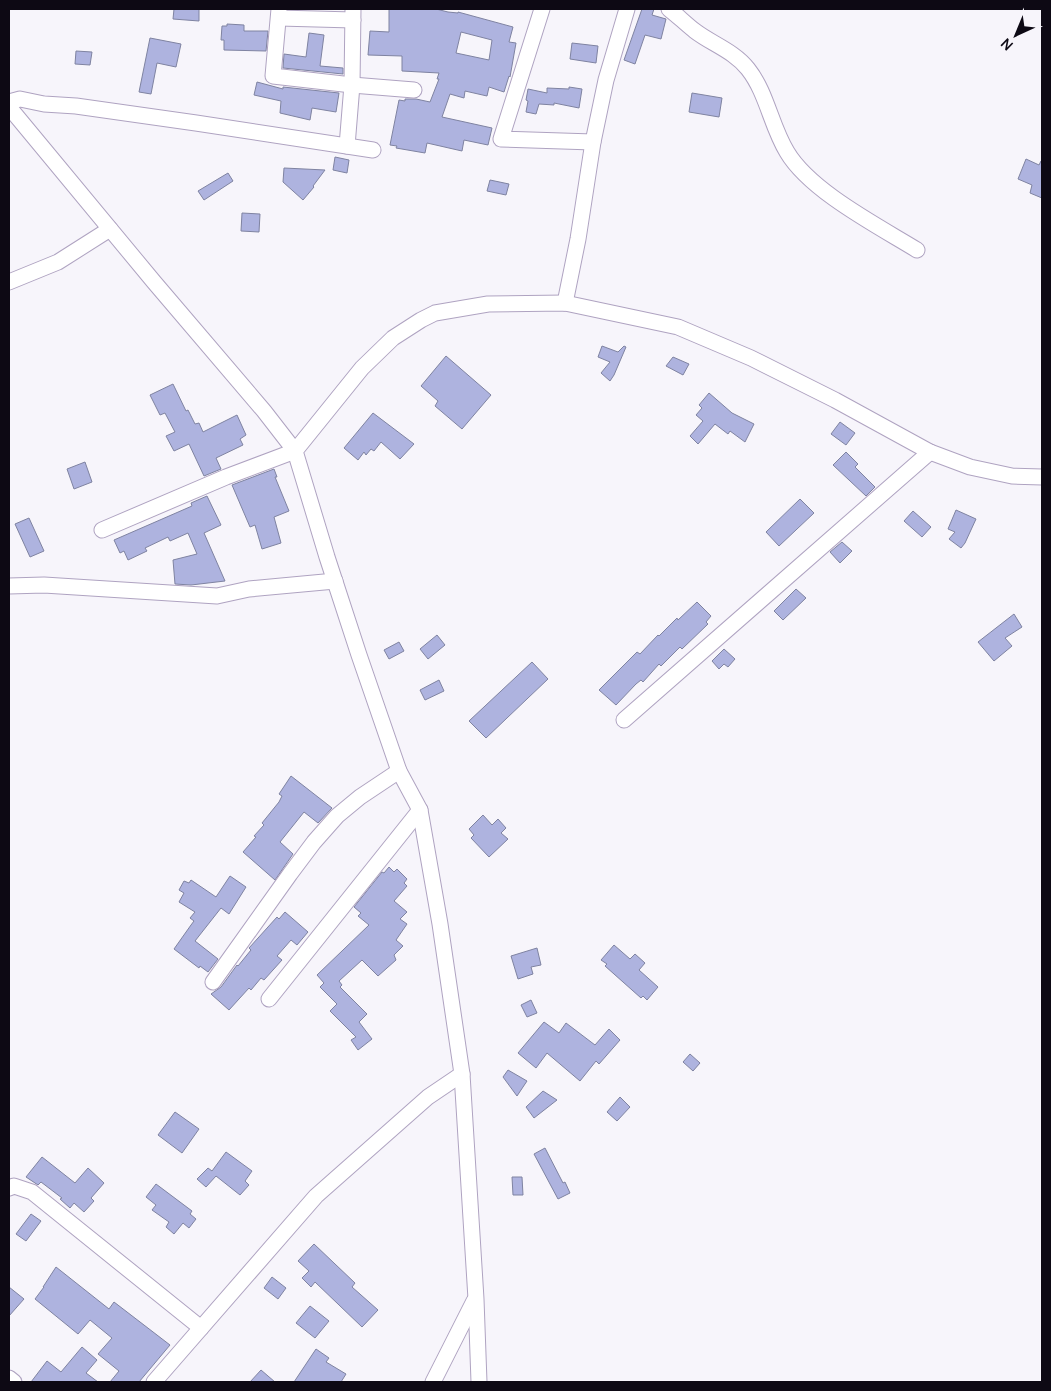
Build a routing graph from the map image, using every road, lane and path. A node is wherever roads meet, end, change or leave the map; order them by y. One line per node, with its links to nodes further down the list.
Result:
1 (542, 9): 10 (street)
2 (627, 9): 10 (street)
3 (669, 9): 14 (street)
4 (279, 14): 5 (street); 6 (street)
5 (353, 15): 6 (street)
6 (352, 85): 7 (street); 11 (street)
7 (414, 90)
8 (9, 102): 11 (street)
9 (9, 107): 13 (street)
10 (593, 142): 16 (street)
11 (347, 146): 12 (street)
12 (372, 150)
13 (110, 229): 15 (street); 17 (street)
14 (917, 250)
15 (9, 282)
16 (565, 303): 17 (street); 18 (street)
17 (296, 451): 20 (street); 21 (street)
18 (930, 452): 19 (street); 23 (street)
19 (1042, 477)
20 (102, 530)
21 (335, 581): 22 (street); 24 (street)
22 (9, 586)
23 (624, 720)
24 (399, 771): 25 (street); 26 (street)
25 (420, 810): 27 (street); 28 (street)
26 (213, 982)
27 (269, 998)
28 (462, 1074): 30 (street); 31 (street)
29 (9, 1188): 31 (street)
30 (476, 1299): 35 (street); 36 (street)
31 (201, 1328): 34 (street)
32 (9, 1378): 33 (street)
33 (14, 1382)
34 (154, 1382)
35 (432, 1382)
36 (479, 1382)

